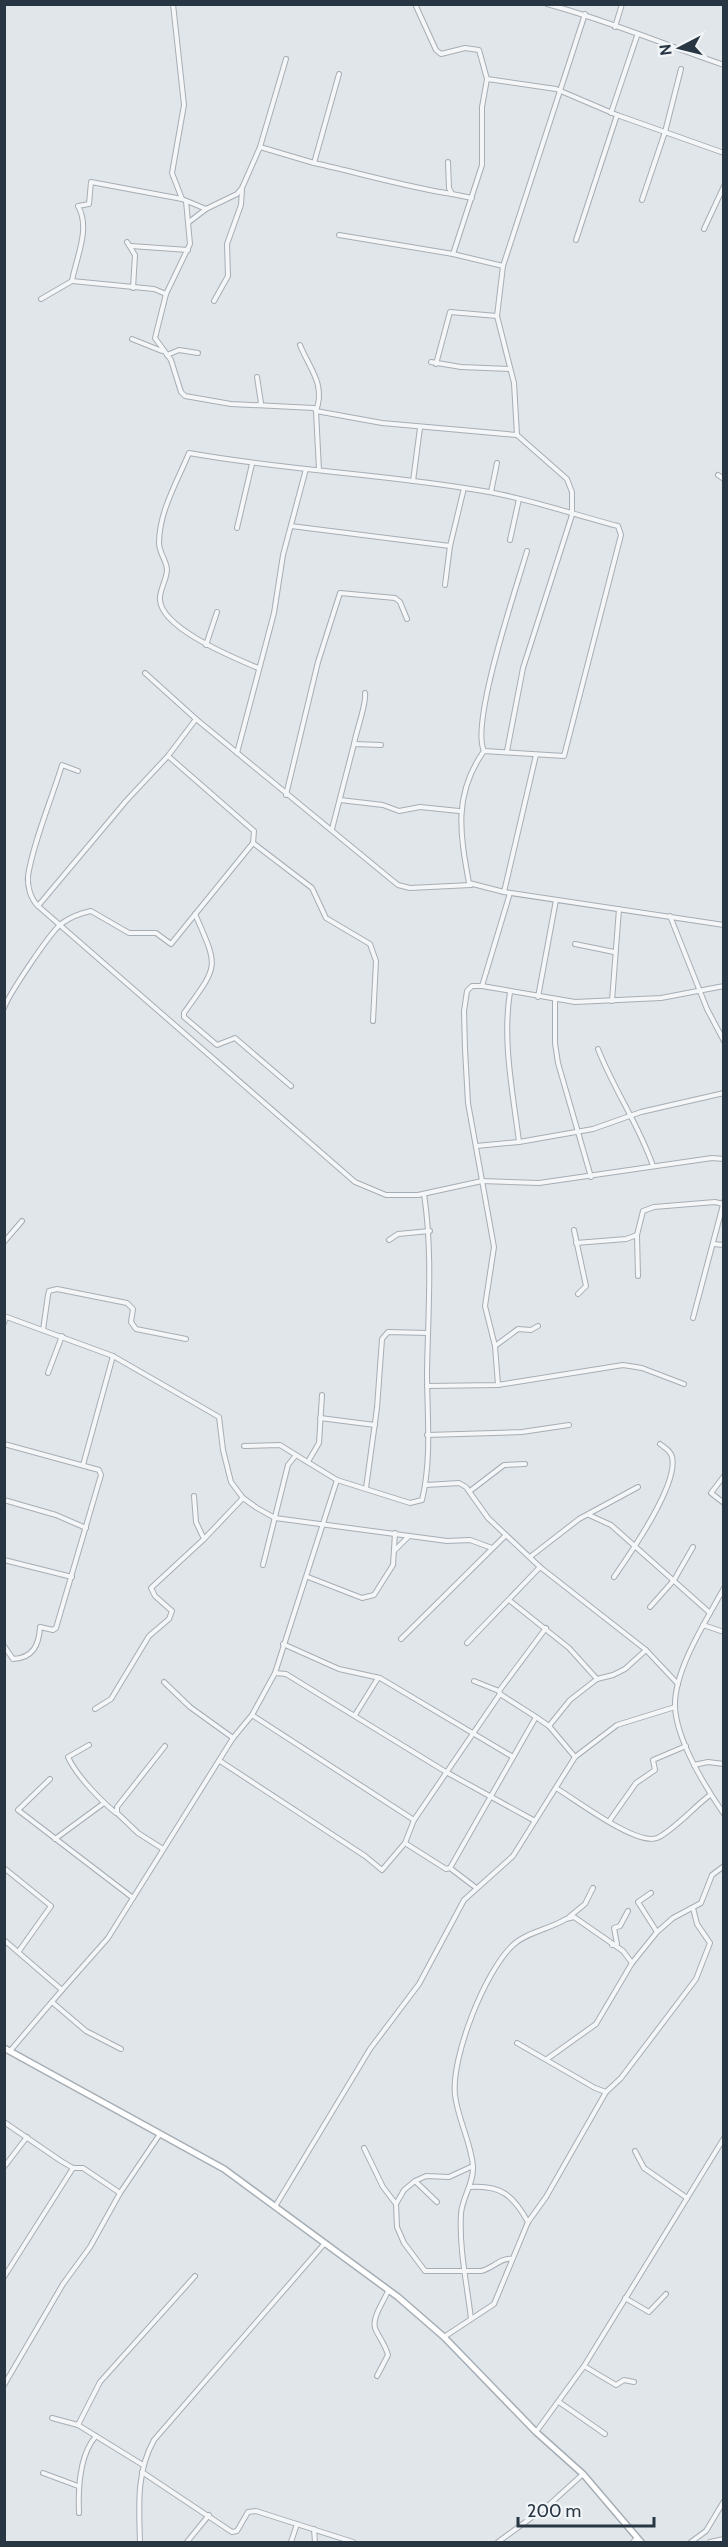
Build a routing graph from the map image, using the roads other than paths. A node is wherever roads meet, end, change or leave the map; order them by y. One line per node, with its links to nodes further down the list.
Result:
1 (173, 4): 25 (street)
2 (415, 4): 12 (street)
3 (546, 4): 5 (street)
4 (622, 4): 6 (street)
5 (585, 14): 6 (street); 13 (street)
6 (615, 27): 7 (street)
7 (637, 36): 9 (street); 14 (street)
8 (286, 59): 17 (street)
9 (723, 65)
10 (681, 69): 16 (street)
11 (339, 74): 20 (street)
12 (487, 79): 13 (street); 24 (street)
13 (559, 90): 14 (street); 36 (street)
14 (611, 113): 15 (street)
15 (617, 116): 16 (street); 31 (street)
16 (665, 132): 18 (street); 26 (street)
17 (260, 147): 20 (street); 22 (street)
18 (723, 153)
19 (448, 162): 23 (street)
20 (314, 163): 23 (street)
21 (723, 185): 29 (street)
22 (242, 188): 27 (street); 41 (street)
23 (452, 194): 24 (street)
24 (472, 198): 35 (street)
25 (184, 200): 27 (street); 28 (street); 37 (street)
26 (642, 200)
27 (206, 209): 28 (street)
28 (189, 222): 34 (street)
29 (704, 229)
30 (339, 235): 35 (street)
31 (576, 240)
32 (127, 242): 33 (street)
33 (131, 246): 34 (street); 38 (street)
34 (188, 250): 39 (street)
35 (453, 254): 36 (street)
36 (503, 266): 42 (street)
37 (72, 281): 38 (street); 40 (street)
38 (133, 288): 39 (street)
39 (166, 294): 45 (street)
40 (42, 299)
41 (214, 301)
42 (497, 316): 49 (street); 50 (street)
43 (132, 339): 45 (street)
44 (300, 345): 53 (street)
45 (163, 350): 47 (street)
46 (198, 352): 47 (street)
47 (167, 355): 52 (street)
48 (430, 362): 49 (street)
49 (436, 364): 50 (street)
50 (510, 369): 55 (street)
51 (257, 377): 52 (street)
52 (259, 406): 53 (street)
53 (316, 411): 54 (street); 59 (street)
54 (420, 428): 55 (street); 62 (street)
55 (517, 435): 66 (street)
56 (496, 463): 64 (street)
57 (252, 464): 58 (street); 68 (street); 75 (street)
58 (306, 469): 59 (street); 67 (street)
59 (319, 470): 62 (street)
60 (718, 476): 61 (street)
61 (723, 479)
62 (413, 481): 63 (street)
63 (464, 488): 64 (street); 70 (street)
64 (490, 492): 65 (street)
65 (519, 498): 66 (street); 69 (street)
66 (573, 514): 83 (street); 85 (street)
67 (291, 526): 70 (street); 76 (street)
68 (237, 528)
69 (510, 540)
70 (450, 546): 72 (street)
71 (527, 550): 82 (street)
72 (445, 585)
73 (217, 612): 75 (street)
74 (407, 619): 88 (street)
75 (206, 645): 76 (street)
76 (258, 668): 84 (street)
77 (146, 673): 79 (street)
78 (365, 693): 80 (street)
79 (196, 719): 84 (street); 86 (street)
80 (354, 744): 81 (street); 89 (street)
81 (381, 745)
82 (484, 751): 83 (street); 90 (street)
83 (507, 751): 85 (street)
84 (237, 754): 88 (street)
85 (536, 755): 94 (street)
86 (168, 756): 92 (street); 97 (street)
87 (78, 771): 97 (street)
88 (286, 795): 91 (street)
89 (340, 800): 90 (street); 91 (street)
90 (459, 811): 93 (street)
91 (332, 829): 93 (street)
92 (253, 843): 99 (street); 113 (street)
93 (472, 885): 94 (street)
94 (504, 892): 95 (street)
95 (510, 892): 96 (street); 105 (street)
96 (556, 900): 98 (street); 109 (street)
97 (38, 906): 101 (street)
98 (619, 909): 100 (street); 104 (street)
99 (195, 913): 101 (street); 116 (street)
100 (670, 915): 102 (street); 107 (street)
101 (60, 925): 112 (street); 126 (street)
102 (723, 925)
103 (575, 944): 104 (street)
104 (614, 952): 111 (street)
105 (483, 986): 108 (street); 121 (street)
106 (723, 986): 107 (street)
107 (699, 989): 111 (street); 114 (street)
108 (510, 992): 109 (street); 120 (street)
109 (538, 998): 110 (street)
110 (555, 1000): 111 (street); 119 (street)
111 (612, 1001)
112 (5, 1005)
113 (373, 1021)
114 (723, 1041)
115 (598, 1049): 118 (street)
116 (291, 1086)
117 (723, 1093): 118 (street)
118 (631, 1116): 119 (street); 123 (street)
119 (577, 1132): 120 (street); 124 (street)
120 (519, 1142): 121 (street)
121 (476, 1146): 125 (street)
122 (723, 1160): 123 (street)
123 (653, 1166): 124 (street)
124 (591, 1177): 125 (street)
125 (482, 1181): 126 (street); 147 (street)
126 (424, 1194): 130 (street)
127 (723, 1203): 131 (street); 135 (street)
128 (22, 1221): 133 (street)
129 (574, 1230): 134 (street)
130 (430, 1231): 132 (street); 144 (street)
131 (637, 1235): 134 (street); 137 (street)
132 (389, 1239)
133 (4, 1242)
134 (576, 1243): 138 (street)
135 (713, 1244): 136 (street); 140 (street)
136 (723, 1245)
137 (638, 1276)
138 (578, 1294)
139 (5, 1316): 141 (street); 143 (street)
140 (693, 1318)
141 (4, 1323)
142 (538, 1326): 147 (street)
143 (43, 1330): 145 (street); 146 (street)
144 (428, 1333): 152 (street); 155 (street)
145 (62, 1336): 148 (street); 149 (street)
146 (186, 1339)
147 (495, 1346): 151 (street)
148 (113, 1356): 164 (street); 172 (street)
149 (48, 1373)
150 (684, 1384): 151 (street)
151 (498, 1385): 152 (street)
152 (427, 1386): 157 (street)
153 (322, 1395): 154 (street)
154 (320, 1418): 155 (street); 162 (street)
155 (375, 1425): 169 (street)
156 (568, 1425): 157 (street)
157 (427, 1435): 167 (street)
158 (4, 1444): 164 (street)
159 (660, 1444): 183 (street)
160 (244, 1446): 161 (street)
161 (296, 1455): 162 (street); 176 (street)
162 (309, 1460): 166 (street)
163 (525, 1464): 170 (street)
164 (83, 1465): 178 (street)
165 (723, 1476): 174 (street)
166 (337, 1480): 169 (street); 177 (street)
167 (426, 1485): 169 (street); 170 (street)
168 (638, 1487): 175 (street)
169 (366, 1488)
170 (470, 1491): 180 (street)
171 (194, 1496): 182 (street)
172 (243, 1498): 176 (street); 182 (street)
173 (4, 1500): 178 (street)
174 (723, 1503)
175 (589, 1515): 183 (street); 187 (street)
176 (275, 1518): 177 (street); 189 (street)
177 (321, 1525): 179 (street); 192 (street)
178 (86, 1528): 191 (street)
179 (395, 1533): 181 (street); 186 (street)
180 (506, 1535): 185 (street); 187 (street)
181 (409, 1536): 185 (street); 186 (street)
182 (204, 1539): 215 (street)
183 (636, 1545): 193 (street); 194 (street)
184 (693, 1547): 194 (street)
185 (492, 1548): 202 (street)
186 (395, 1550): 192 (street)
187 (530, 1557): 190 (street)
188 (4, 1560): 191 (street)
189 (263, 1565)
190 (540, 1567): 196 (street); 206 (street)
191 (72, 1577): 205 (street)
192 (308, 1577): 204 (street)
193 (614, 1577)
194 (674, 1580): 197 (street); 198 (street)
195 (723, 1588): 198 (street)
196 (510, 1600): 200 (street); 203 (street)
197 (650, 1607)
198 (710, 1613): 199 (street)
199 (703, 1625): 201 (street); 212 (street)
200 (546, 1628): 209 (street); 213 (street)
201 (723, 1632)
202 (401, 1639)
203 (467, 1643)
204 (283, 1644): 207 (street); 208 (street)
205 (4, 1646)
206 (646, 1650): 209 (street); 212 (street)
207 (275, 1673): 216 (street); 217 (street)
208 (378, 1678): 217 (street); 220 (street)
209 (597, 1679): 219 (street)
210 (474, 1681): 213 (street)
211 (164, 1682): 221 (street)
212 (678, 1684): 214 (street)
213 (499, 1692): 218 (street); 220 (street)
214 (675, 1707): 224 (street); 226 (street)
215 (95, 1709)
216 (252, 1715): 221 (street); 238 (street)
217 (355, 1716): 230 (street)
218 (536, 1717): 219 (street); 225 (street)
219 (549, 1726): 226 (street)
220 (471, 1734): 225 (street); 230 (street)
221 (233, 1738): 227 (street)
222 (89, 1745): 235 (street)
223 (165, 1746): 236 (street)
224 (686, 1746): 229 (street); 239 (street)
225 (513, 1757): 234 (street)
226 (575, 1757): 232 (street)
227 (220, 1761): 242 (street); 243 (street)
228 (723, 1764): 229 (street)
229 (694, 1765): 233 (street)
230 (446, 1772): 234 (street); 238 (street)
231 (50, 1779): 241 (street)
232 (556, 1788): 239 (street); 240 (street)
233 (711, 1795): 237 (street); 239 (street)
234 (490, 1797): 240 (street); 245 (street)
235 (104, 1803): 236 (street); 241 (street)
236 (117, 1813): 243 (street)
237 (723, 1814)
238 (414, 1820): 242 (street)
239 (610, 1820)
240 (535, 1821): 247 (street)
241 (56, 1839): 250 (street)
242 (405, 1843): 245 (street)
243 (163, 1849): 250 (street)
244 (723, 1866): 251 (street)
245 (450, 1868): 247 (street)
246 (4, 1869): 257 (street)
247 (476, 1887): 281 (street)
248 (593, 1888): 253 (street)
249 (651, 1893): 254 (street)
250 (133, 1898): 259 (street)
251 (693, 1908): 254 (street); 265 (street)
252 (628, 1911): 256 (street)
253 (566, 1919): 256 (street); 272 (street)
254 (657, 1932): 258 (street)
255 (4, 1940): 257 (street)
256 (611, 1945): 258 (street)
257 (19, 1952): 259 (street)
258 (632, 1963): 264 (street)
259 (62, 1990): 260 (street)
260 (52, 2002): 262 (street); 263 (street)
261 (517, 2043): 264 (street)
262 (7, 2049): 267 (main road)
263 (121, 2049)
264 (547, 2059): 265 (street)
265 (606, 2092): 282 (street)
266 (4, 2122): 268 (street)
267 (160, 2133): 277 (street); 281 (main road)
268 (27, 2137): 273 (street); 274 (street)
269 (723, 2138): 278 (street)
270 (364, 2148): 280 (street)
271 (635, 2151): 278 (street)
272 (473, 2166): 275 (street); 276 (street)
273 (4, 2167)
274 (73, 2168): 277 (street); 287 (street)
275 (415, 2181): 279 (street); 280 (street)
276 (470, 2187): 282 (street); 285 (street)
277 (120, 2193): 296 (street)
278 (687, 2198): 290 (street)
279 (438, 2202)
280 (396, 2204): 285 (street)
281 (276, 2205): 283 (main road)
282 (528, 2222): 284 (street)
283 (325, 2243): 288 (main road); 303 (street)
284 (513, 2259): 285 (street); 291 (street)
285 (466, 2271): 291 (street)
286 (195, 2276): 299 (street)
287 (4, 2277)
288 (388, 2291): 292 (main road); 294 (street)
289 (666, 2294): 290 (street)
290 (625, 2298): 293 (street)
291 (471, 2319): 292 (street)
292 (444, 2337): 300 (main road)
293 (584, 2366): 295 (street); 297 (street)
294 (377, 2376)
295 (634, 2382)
296 (4, 2385)
297 (559, 2402): 300 (street); 301 (street)
298 (52, 2418): 299 (street)
299 (78, 2425): 302 (street)
300 (536, 2432): 306 (main road)
301 (605, 2434)
302 (96, 2436): 303 (street); 307 (street)
303 (143, 2465): 304 (street)
304 (142, 2472): 310 (street); 315 (street)
305 (43, 2473): 307 (street)
306 (583, 2474): 314 (main road); 320 (street)
307 (78, 2486): 309 (street)
308 (723, 2500): 321 (street)
309 (80, 2513)
310 (209, 2515): 311 (street); 316 (street)
311 (297, 2524): 312 (street); 317 (street)
312 (314, 2529): 318 (street); 319 (street)
313 (723, 2539): 322 (street)
314 (637, 2541)
315 (140, 2542)
316 (187, 2542)
317 (291, 2542)
318 (315, 2542)
319 (354, 2542)
320 (498, 2542)
321 (691, 2542)
322 (710, 2542)

